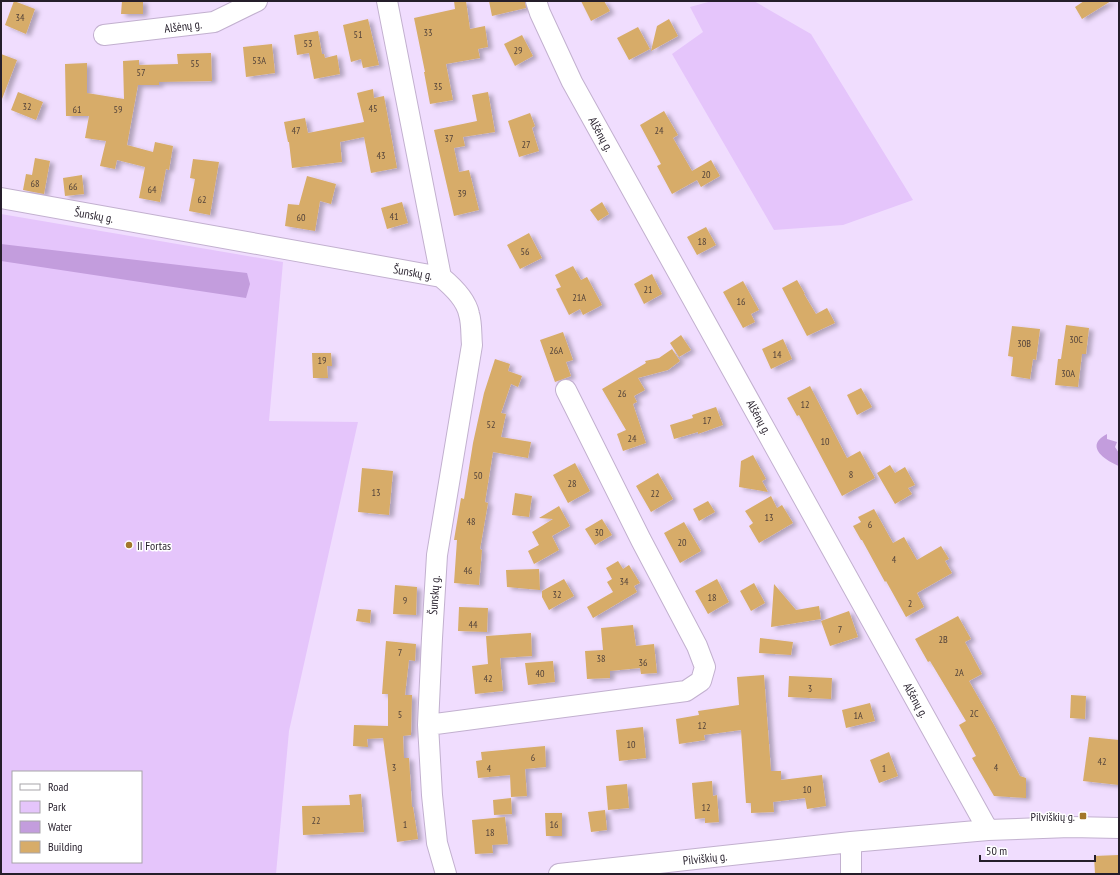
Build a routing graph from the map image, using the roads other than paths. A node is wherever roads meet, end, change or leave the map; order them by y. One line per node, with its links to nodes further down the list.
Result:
1 (257, 1): 4 (street, Alšėnų g.)
2 (387, 1): 6 (street)
3 (536, 1): 10 (street, Alšėnų g.)
4 (104, 35)
5 (1, 198): 6 (street, Šunskų g.)
6 (441, 277): 8 (street, Šunskų g.)
7 (566, 390): 8 (street)
8 (428, 725): 12 (street, Šunskų g.)
9 (1119, 828): 10 (street, Pilviškių g.)
10 (988, 830): 11 (street, Pilviškių g.)
11 (850, 842): 13 (street, Pilviškių g.); 14 (street)
12 (446, 874)
13 (559, 874)
14 (851, 874)

